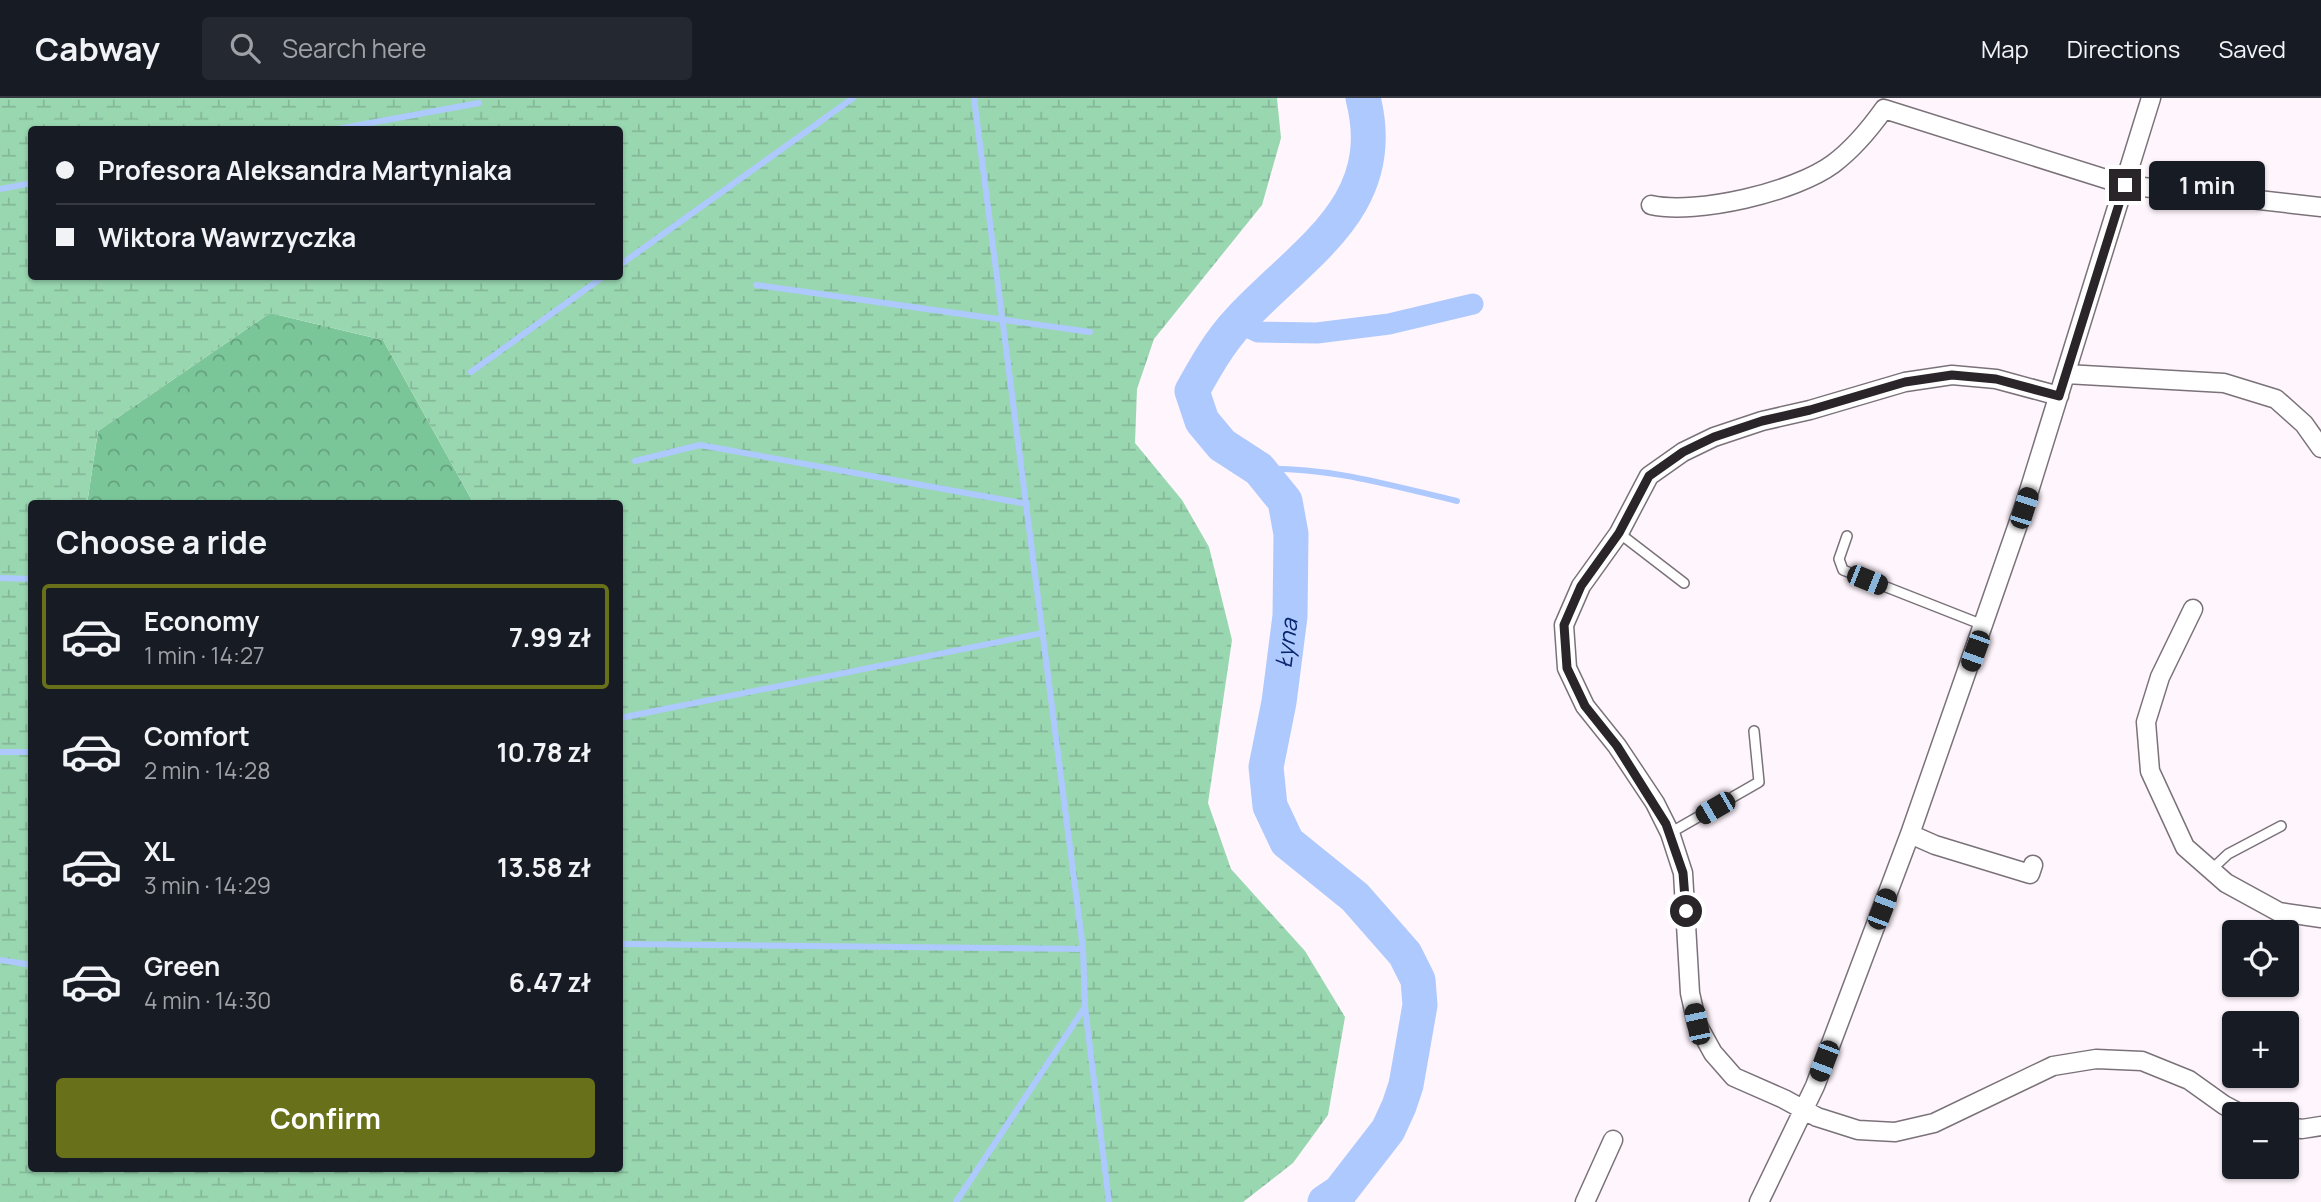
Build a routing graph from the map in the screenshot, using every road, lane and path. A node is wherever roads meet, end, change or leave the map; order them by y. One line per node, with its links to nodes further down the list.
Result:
1 (2151, 98): 3 (street)
2 (1885, 103): 3 (street); 4 (street)
3 (2125, 185): 5 (street); 6 (street)
4 (1651, 205)
5 (2321, 207)
6 (2066, 374): 7 (street); 8 (street)
7 (2059, 396): 9 (street); 13 (street)
8 (2321, 448)
9 (1619, 533): 11 (lane); 16 (street)
10 (1847, 536): 13 (lane)
11 (1684, 583)
12 (2193, 609): 19 (street)
13 (1984, 625): 17 (street)
14 (1754, 731): 16 (lane)
15 (2281, 826): 19 (lane)
16 (1670, 833): 22 (street)
17 (1910, 834): 18 (street); 22 (street)
18 (2033, 865)
19 (2211, 870): 20 (street)
20 (2321, 918)
21 (2222, 1104): 22 (street)
22 (1804, 1111): 27 (street)
23 (2321, 1126): 24 (street)
24 (2299, 1129)
25 (1613, 1140): 26 (street)
26 (1585, 1202)
27 (1759, 1202)

